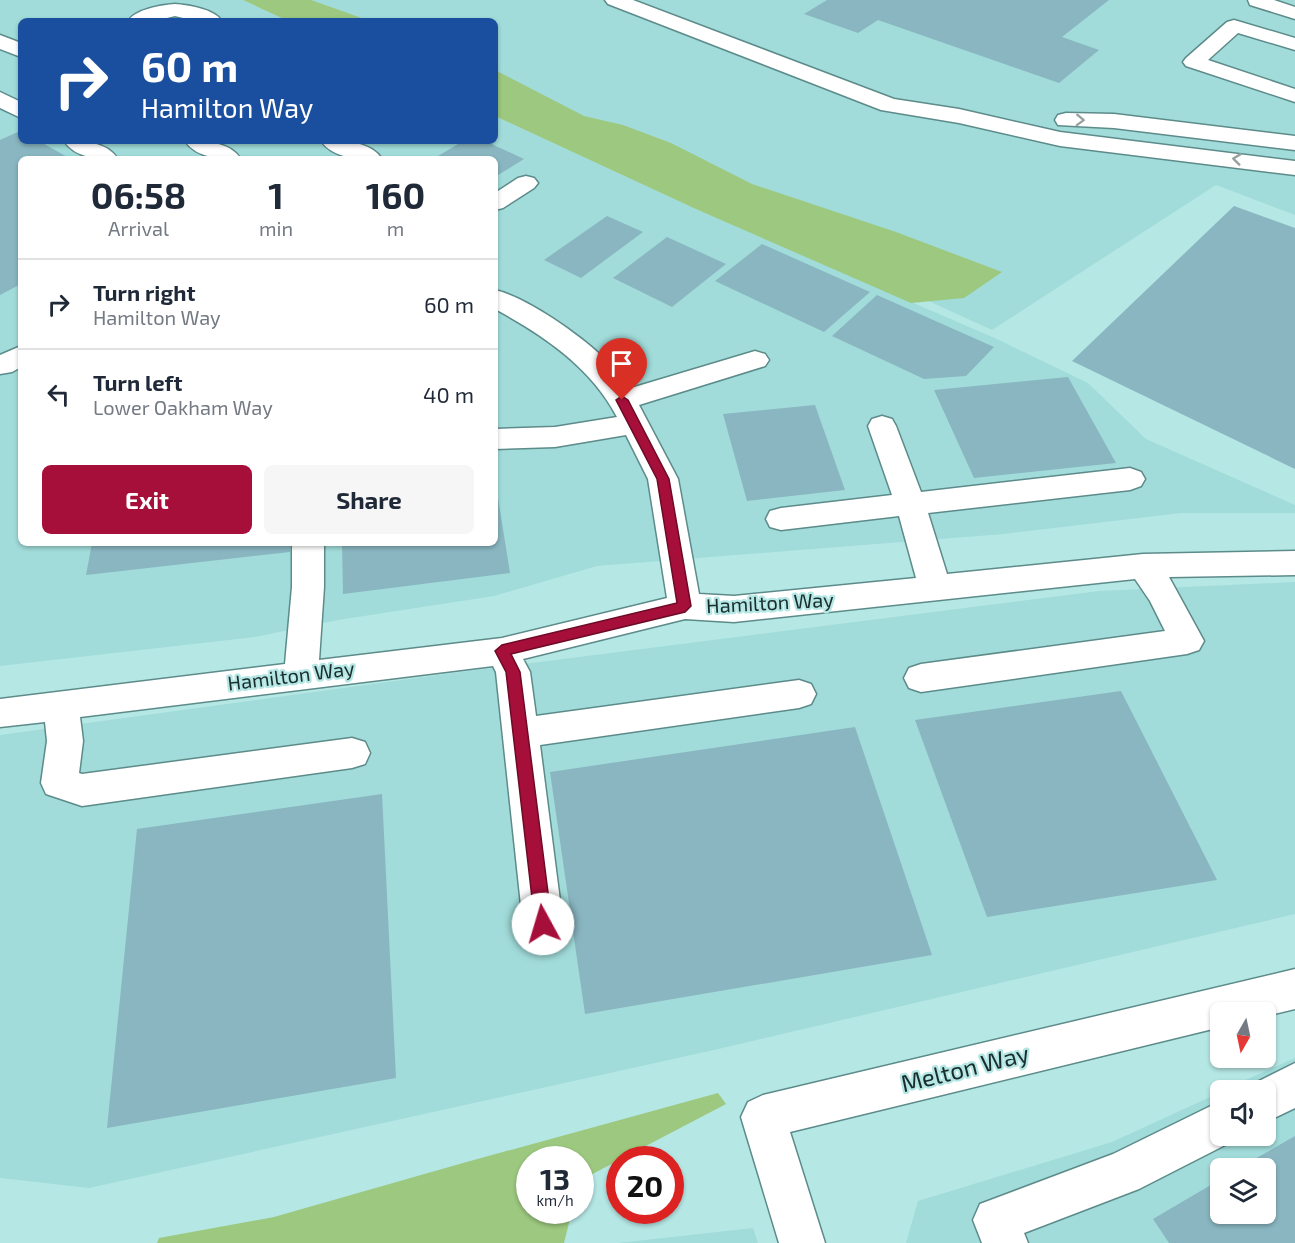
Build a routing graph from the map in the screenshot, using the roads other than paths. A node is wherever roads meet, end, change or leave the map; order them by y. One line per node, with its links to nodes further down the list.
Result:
1 (615, 0): 12 (street)
2 (1258, 0): 3 (street)
3 (1295, 13)
4 (145, 18): 5 (street)
5 (204, 18)
6 (0, 41): 8 (street)
7 (1295, 44): 9 (street)
8 (18, 50)
9 (1295, 96)
10 (0, 99): 11 (street)
11 (18, 109)
12 (959, 116): 13 (street, one-way to 13); 21 (street, one-way to 12)
13 (1295, 142)
14 (80, 144): 18 (street)
15 (202, 144): 19 (street)
16 (238, 144): 19 (street)
17 (338, 144): 20 (street)
18 (102, 156)
19 (224, 156)
20 (364, 156)
21 (1295, 168)
22 (526, 183): 23 (street)
23 (498, 201)
24 (498, 300): 26 (street)
25 (755, 360): 26 (street)
26 (629, 412): 28 (street); 36 (street)
27 (882, 426): 30 (street)
28 (498, 439)
29 (1130, 479): 30 (street)
30 (910, 503): 31 (street); 35 (street)
31 (781, 519)
32 (308, 546): 38 (street)
33 (1295, 563): 34 (street, Hamilton Way)
34 (1143, 566): 35 (street, Hamilton Way); 39 (street)
35 (935, 589): 36 (street, Hamilton Way)
36 (685, 606): 37 (street, Hamilton Way)
37 (502, 651): 38 (street, Hamilton Way); 43 (street)
38 (301, 675): 41 (street, Hamilton Way)
39 (921, 678)
40 (799, 694): 43 (street)
41 (61, 705): 42 (street, Hamilton Way); 44 (street)
42 (0, 713)
43 (522, 733): 45 (street)
44 (352, 753)
45 (543, 924)
46 (1295, 989): 50 (street, Melton Way)
47 (1295, 1085): 48 (street)
48 (1276, 1095)
49 (1210, 1129): 51 (street)
50 (802, 1243)
51 (1005, 1243)

